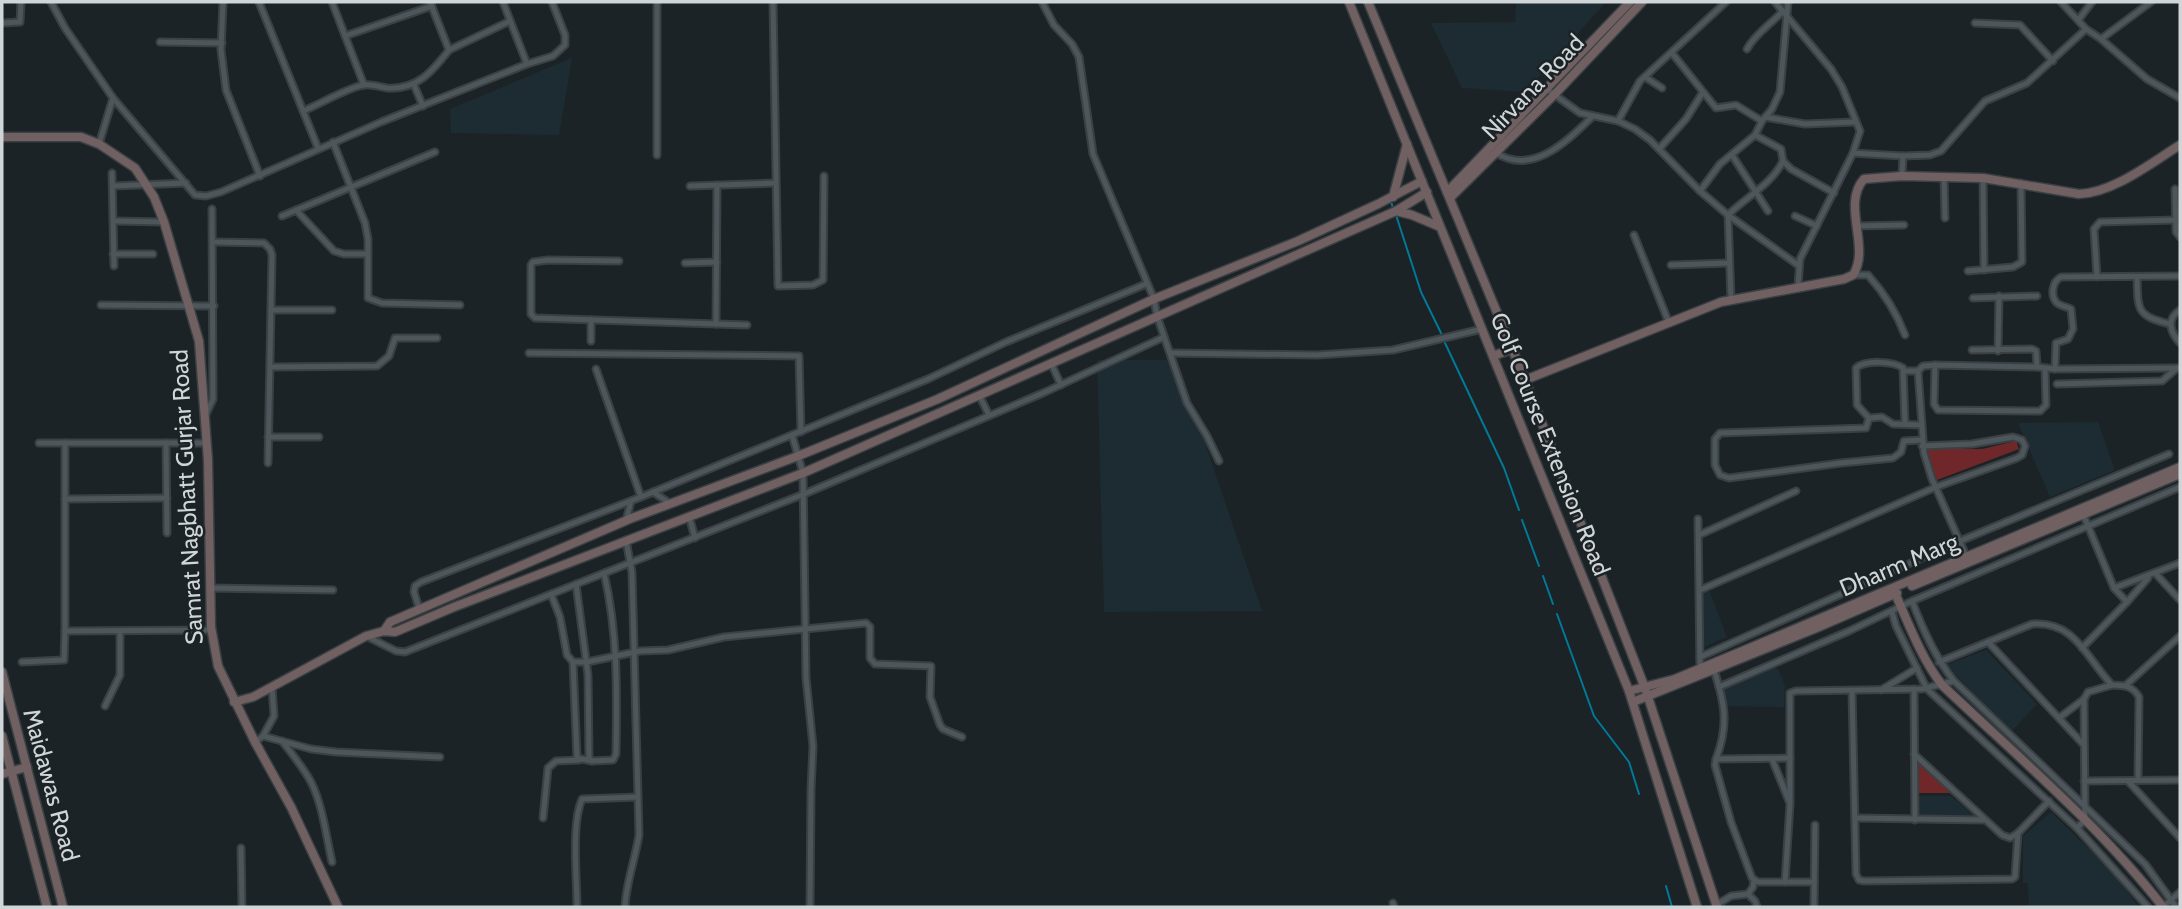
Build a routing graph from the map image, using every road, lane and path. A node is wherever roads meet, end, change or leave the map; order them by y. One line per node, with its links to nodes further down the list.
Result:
1 (22, 2): 26 (street)
2 (51, 2): 45 (street)
3 (223, 2): 32 (street)
4 (259, 2): 47 (street)
5 (332, 2): 29 (street)
6 (503, 2): 25 (street)
7 (552, 2): 37 (street)
8 (657, 2): 65 (street)
9 (773, 2): 77 (street)
10 (1042, 2): 125 (street)
11 (1349, 2): 50 (street, Golf Course Extension Road)
12 (1368, 2): 48 (street, Golf Course Extension Road)
13 (1630, 2): 42 (street, Nirvana Road)
14 (1642, 2): 42 (street, Nirvana Road)
15 (1727, 2): 35 (street)
16 (1775, 2): 22 (street)
17 (1788, 2): 23 (street)
18 (2061, 2): 24 (street)
19 (2092, 2): 24 (street)
20 (2151, 2): 30 (street)
21 (431, 4): 29 (street); 34 (street)
22 (1783, 11): 23 (street); 33 (street)
23 (1788, 18): 51 (street); 53 (street)
24 (2079, 19): 28 (street)
25 (510, 21): 34 (street); 37 (street)
26 (2, 23)
27 (1975, 23): 36 (street)
28 (2086, 29): 30 (street); 36 (street)
29 (345, 36): 39 (street)
30 (2101, 39): 44 (street)
31 (160, 42): 32 (street)
32 (222, 43): 70 (street)
33 (1747, 49)
34 (449, 50): 40 (street)
35 (1672, 52): 38 (street); 43 (street)
36 (2053, 61): 67 (street)
37 (527, 65): 46 (street)
38 (1645, 77): 41 (street); 52 (street)
39 (364, 85): 40 (street); 47 (street)
40 (414, 85): 46 (street)
41 (1662, 88)
42 (1551, 93): 49 (street); 63 (street, Nirvana Road); 89 (street, Nirvana Road)
43 (1703, 93): 51 (street); 61 (street)
44 (2180, 97)
45 (113, 98): 57 (street); 76 (street)
46 (423, 106): 56 (street)
47 (303, 111): 60 (street)
48 (1413, 111): 50 (street); 89 (street, Golf Course Extension Road)
49 (1592, 117): 52 (street); 63 (street)
50 (1395, 118): 58 (street, Golf Course Extension Road)
51 (1764, 119): 53 (street); 54 (street)
52 (1618, 121): 61 (street)
53 (1856, 122): 64 (street)
54 (1755, 135): 66 (street); 68 (street)
55 (2, 137): 57 (street, Samrat Nagbhatt Gurjar Road)
56 (333, 142): 60 (street); 83 (street)
57 (99, 144): 79 (street, Samrat Nagbhatt Gurjar Road)
58 (1407, 144): 75 (street, Golf Course Extension Road); 90 (street)
59 (2180, 145): 78 (street)
60 (318, 148): 70 (street)
61 (1659, 149): 85 (street)
62 (435, 152): 83 (street)
63 (1496, 153): 89 (street, Nirvana Road)
64 (1853, 153): 67 (street); 88 (street)
65 (657, 155)
66 (1732, 155): 85 (street); 86 (street)
67 (1903, 156): 72 (street)
68 (1783, 161): 86 (street); 88 (street)
69 (111, 173): 81 (street)
70 (260, 176): 76 (street)
71 (824, 176): 77 (street)
72 (1902, 176): 73 (street); 105 (street)
73 (1944, 177): 74 (street); 98 (street)
74 (1983, 178): 78 (street); 119 (street)
75 (1422, 181): 87 (street, Golf Course Extension Road); 90 (street)
76 (186, 183): 79 (street)
77 (775, 183): 80 (street)
78 (2021, 183): 119 (street)
79 (147, 185): 81 (street); 101 (street, Samrat Nagbhatt Gurjar Road)
80 (717, 185): 82 (street); 113 (street)
81 (113, 186): 100 (street)
82 (690, 186)
83 (351, 187): 92 (street); 111 (street)
84 (2175, 189): 99 (street)
85 (1700, 191): 95 (street)
86 (1755, 191): 94 (street); 95 (street)
87 (1427, 192): 93 (street); 103 (street, Golf Course Extension Road)
88 (1833, 193): 104 (street)
89 (1449, 195): 151 (street, Golf Course Extension Road)
90 (1392, 197): 130 (street)
91 (212, 209): 108 (street)
92 (296, 211): 96 (street); 111 (street)
93 (1396, 211): 103 (street); 139 (street)
94 (1768, 211)
95 (1728, 215): 115 (street); 118 (street)
96 (282, 216)
97 (1795, 216): 104 (street)
98 (1945, 218)
99 (2175, 220): 107 (street); 123 (street)
100 (114, 221): 101 (street); 109 (street)
101 (164, 222): 134 (street, Samrat Nagbhatt Gurjar Road)
102 (1904, 225): 105 (street)
103 (1438, 226): 145 (street, Golf Course Extension Road)
104 (1817, 226): 118 (street)
105 (1857, 226): 121 (street)
106 (1633, 235): 141 (street)
107 (2180, 237)
108 (213, 242): 135 (street); 136 (street)
109 (113, 254): 110 (street); 116 (street)
110 (153, 254)
111 (367, 254): 132 (street)
112 (619, 261): 140 (street)
113 (717, 262): 114 (street); 142 (street)
114 (685, 263)
115 (1729, 263): 117 (street); 131 (street)
116 (114, 265)
117 (1671, 265)
118 (1798, 265): 126 (street)
119 (1984, 270): 120 (street)
120 (1968, 271)
121 (1853, 275): 126 (street); 146 (street)
122 (2180, 276): 124 (street)
123 (2096, 277): 124 (street); 164 (street)
124 (2137, 277): 144 (street)
125 (1146, 284): 130 (street); 176 (street)
126 (1798, 286): 131 (street)
127 (1999, 296): 128 (street); 129 (street); 153 (street)
128 (2037, 296)
129 (1973, 298)
130 (1154, 299): 139 (street); 186 (street)
131 (1731, 299): 141 (street)
132 (460, 304)
133 (101, 305): 134 (street)
134 (190, 305): 135 (street); 171 (street, Samrat Nagbhatt Gurjar Road)
135 (214, 306): 171 (street)
136 (271, 310): 137 (street); 160 (street)
137 (332, 310)
138 (2180, 310): 144 (street)
139 (1157, 316): 147 (street); 157 (street)
140 (591, 320): 142 (street); 149 (street)
141 (1669, 323): 167 (street)
142 (716, 324): 143 (street)
143 (747, 324)
144 (2171, 324): 150 (street)
145 (1482, 329): 155 (street); 156 (street, Golf Course Extension Road)
146 (1905, 335)
147 (1164, 337): 155 (street); 169 (street)
148 (437, 338): 160 (street)
149 (591, 341)
150 (2180, 343)
151 (1511, 349): 156 (street); 167 (street, Golf Course Extension Road)
152 (1972, 350): 153 (street)
153 (1998, 351): 159 (street)
154 (529, 353): 176 (street)
155 (1171, 353): 187 (street)
156 (1493, 356): 226 (street, Golf Course Extension Road)
157 (1051, 363): 169 (street); 170 (street)
158 (1935, 365): 159 (street); 163 (street); 166 (street)
159 (2037, 367): 163 (street)
160 (270, 368): 178 (street)
161 (2179, 368): 164 (street); 168 (street)
162 (596, 369): 197 (street)
163 (2045, 369): 164 (street)
164 (2055, 369)
165 (1904, 371): 166 (street); 173 (street); 174 (street)
166 (1918, 371): 175 (street)
167 (1525, 380): 222 (street, Golf Course Extension Road)
168 (2057, 384)
169 (1060, 385): 172 (street)
170 (979, 395): 172 (street); 190 (street)
171 (205, 414): 183 (street, Samrat Nagbhatt Gurjar Road)
172 (989, 415): 196 (street)
173 (1869, 418): 174 (street); 184 (street)
174 (1905, 424): 175 (street)
175 (1921, 425): 184 (street)
176 (801, 432): 177 (street)
177 (792, 435): 186 (street); 195 (street)
178 (268, 437): 179 (street); 188 (street)
179 (319, 437)
180 (39, 443): 181 (street)
181 (65, 443): 182 (street); 199 (street)
182 (166, 443): 183 (street); 198 (street)
183 (207, 443): 219 (street, Samrat Nagbhatt Gurjar Road)
184 (1922, 443): 192 (street); 192 (street)
185 (2169, 454): 211 (street)
186 (798, 456): 190 (street); 201 (street)
187 (1219, 461)
188 (268, 463)
189 (2180, 467): 212 (street, Dharm Marg)
190 (803, 473): 196 (street); 203 (street)
191 (2180, 474): 202 (street, Dharm Marg)
192 (1936, 487): 211 (street); 223 (street)
193 (2180, 487): 206 (street)
194 (1796, 491): 208 (street)
195 (653, 492): 197 (street); 201 (street)
196 (804, 494): 209 (street); 234 (street)
197 (641, 497): 200 (street)
198 (167, 498): 199 (street); 207 (street)
199 (65, 499): 235 (street)
200 (631, 501): 205 (street); 231 (street)
201 (671, 504): 205 (street)
202 (2083, 514): 206 (street); 224 (street, Dharm Marg)
203 (689, 516): 209 (street); 210 (street)
204 (1698, 519): 208 (street)
205 (626, 521): 231 (street)
206 (2089, 526): 220 (street); 228 (street)
207 (167, 533)
208 (1699, 535): 223 (street)
209 (695, 538): 213 (street)
210 (626, 540): 213 (street); 236 (street)
211 (1960, 541): 212 (street); 244 (street)
212 (1967, 558): 224 (street, Dharm Marg)
213 (631, 562): 215 (street); 242 (street)
214 (2180, 563): 216 (street)
215 (604, 573): 218 (street); 243 (street)
216 (2156, 574): 217 (street); 227 (street)
217 (2148, 577): 220 (street); 229 (street)
218 (576, 584): 225 (street); 247 (street)
219 (210, 588): 221 (street); 233 (street, Samrat Nagbhatt Gurjar Road)
220 (2114, 588): 229 (street)
221 (333, 590)
222 (1607, 590): 226 (street); 264 (street, Golf Course Extension Road)
223 (1700, 590): 244 (street)
224 (1894, 591): 230 (street); 249 (street, Dharm Marg); 251 (street, Dharm Marg)
225 (551, 594): 238 (street); 246 (street)
226 (1592, 599): 262 (street, Golf Course Extension Road)
227 (2180, 600)
228 (1912, 601): 230 (street); 248 (street)
229 (2127, 602): 241 (street)
230 (1900, 606): 232 (street); 254 (street)
231 (419, 608): 236 (street)
232 (1892, 612): 250 (street); 258 (street)
233 (212, 630): 237 (street); 266 (street, Samrat Nagbhatt Gurjar Road)
234 (805, 630): 242 (street); 274 (street); 319 (street)
235 (65, 631): 237 (street); 245 (street)
236 (384, 631): 238 (street)
237 (120, 632): 268 (street)
238 (366, 636): 257 (street)
239 (2180, 636): 256 (street)
240 (1988, 642): 241 (street); 248 (street); 271 (street)
241 (2082, 648): 255 (street)
242 (633, 652): 243 (street); 291 (street)
243 (616, 656): 247 (street); 284 (street)
244 (1700, 657): 249 (street)
245 (22, 662)
246 (573, 662): 247 (street); 283 (street)
247 (587, 662): 284 (street)
248 (1939, 662): 253 (street)
249 (1700, 668): 264 (street, Dharm Marg)
250 (1917, 668): 260 (street); 261 (street)
251 (1714, 670): 258 (street); 264 (street, Dharm Marg)
252 (2, 672): 285 (street, Maidawas Road)
253 (1954, 681): 254 (street); 269 (street)
254 (1942, 685): 260 (street); 270 (street)
255 (2112, 685): 256 (street); 265 (street)
256 (2126, 685): 288 (street)
257 (272, 687): 266 (street); 273 (street)
258 (1719, 687): 282 (street)
259 (1914, 689): 260 (street); 261 (street); 278 (street)
260 (1927, 689): 292 (street)
261 (1880, 690): 263 (street)
262 (1629, 691): 264 (street, Dharm Marg); 267 (street, Golf Course Extension Road)
263 (1853, 691): 281 (street); 296 (street)
264 (1646, 692): 267 (street, Dharm Marg); 312 (street, Golf Course Extension Road)
265 (2084, 699): 271 (street); 277 (street)
266 (234, 702): 276 (street, Samrat Nagbhatt Gurjar Road)
267 (1633, 702): 320 (street, Golf Course Extension Road)
268 (105, 706)
269 (1983, 709): 270 (street); 294 (street)
270 (1975, 716): 299 (street)
271 (2059, 718): 277 (street)
272 (2, 736): 286 (street, Maidawas Road)
273 (263, 736): 275 (street); 276 (street)
274 (962, 737)
275 (281, 741): 279 (street); 305 (street)
276 (255, 742): 316 (street, Samrat Nagbhatt Gurjar Road)
277 (2083, 744): 290 (street)
278 (1914, 754): 297 (street); 298 (street)
279 (440, 757)
280 (1772, 758): 281 (street); 282 (street); 293 (street)
281 (1790, 758): 293 (street)
282 (1716, 759): 306 (street)
283 (579, 760): 284 (street); 295 (street)
284 (592, 761)
285 (27, 767): 286 (street); 314 (street, Maidawas Road)
286 (6, 773): 313 (street, Maidawas Road)
287 (2128, 780): 288 (street); 290 (street); 303 (street)
288 (2138, 780): 289 (street)
289 (2180, 780)
290 (2084, 781): 294 (street)
291 (638, 797): 317 (street); 318 (street)
292 (2049, 801): 301 (street); 302 (street)
293 (1790, 804): 307 (street)
294 (2084, 804): 299 (street); 311 (street)
295 (543, 818)
296 (1855, 818): 297 (street); 302 (street)
297 (1915, 820): 298 (street)
298 (1984, 820): 302 (street)
299 (2085, 820): 301 (street); 324 (street)
300 (1815, 825): 308 (street)
301 (2077, 828): 323 (street)
302 (2018, 833)
303 (2180, 838)
304 (241, 848): 315 (street)
305 (332, 862)
306 (1754, 880): 307 (street); 310 (street)
307 (1785, 882): 308 (street)
308 (1814, 883): 322 (street)
309 (2180, 892): 311 (street)
310 (1748, 894): 312 (street); 321 (street)
311 (2172, 900): 324 (street); 325 (street)
312 (1716, 906)
313 (47, 907)
314 (63, 907)
315 (242, 907)
316 (338, 907)
317 (577, 907)
318 (625, 907)
319 (810, 907)
320 (1697, 907)
321 (1757, 907)
322 (1814, 907)
323 (2148, 907)
324 (2163, 907)
325 (2176, 907)

